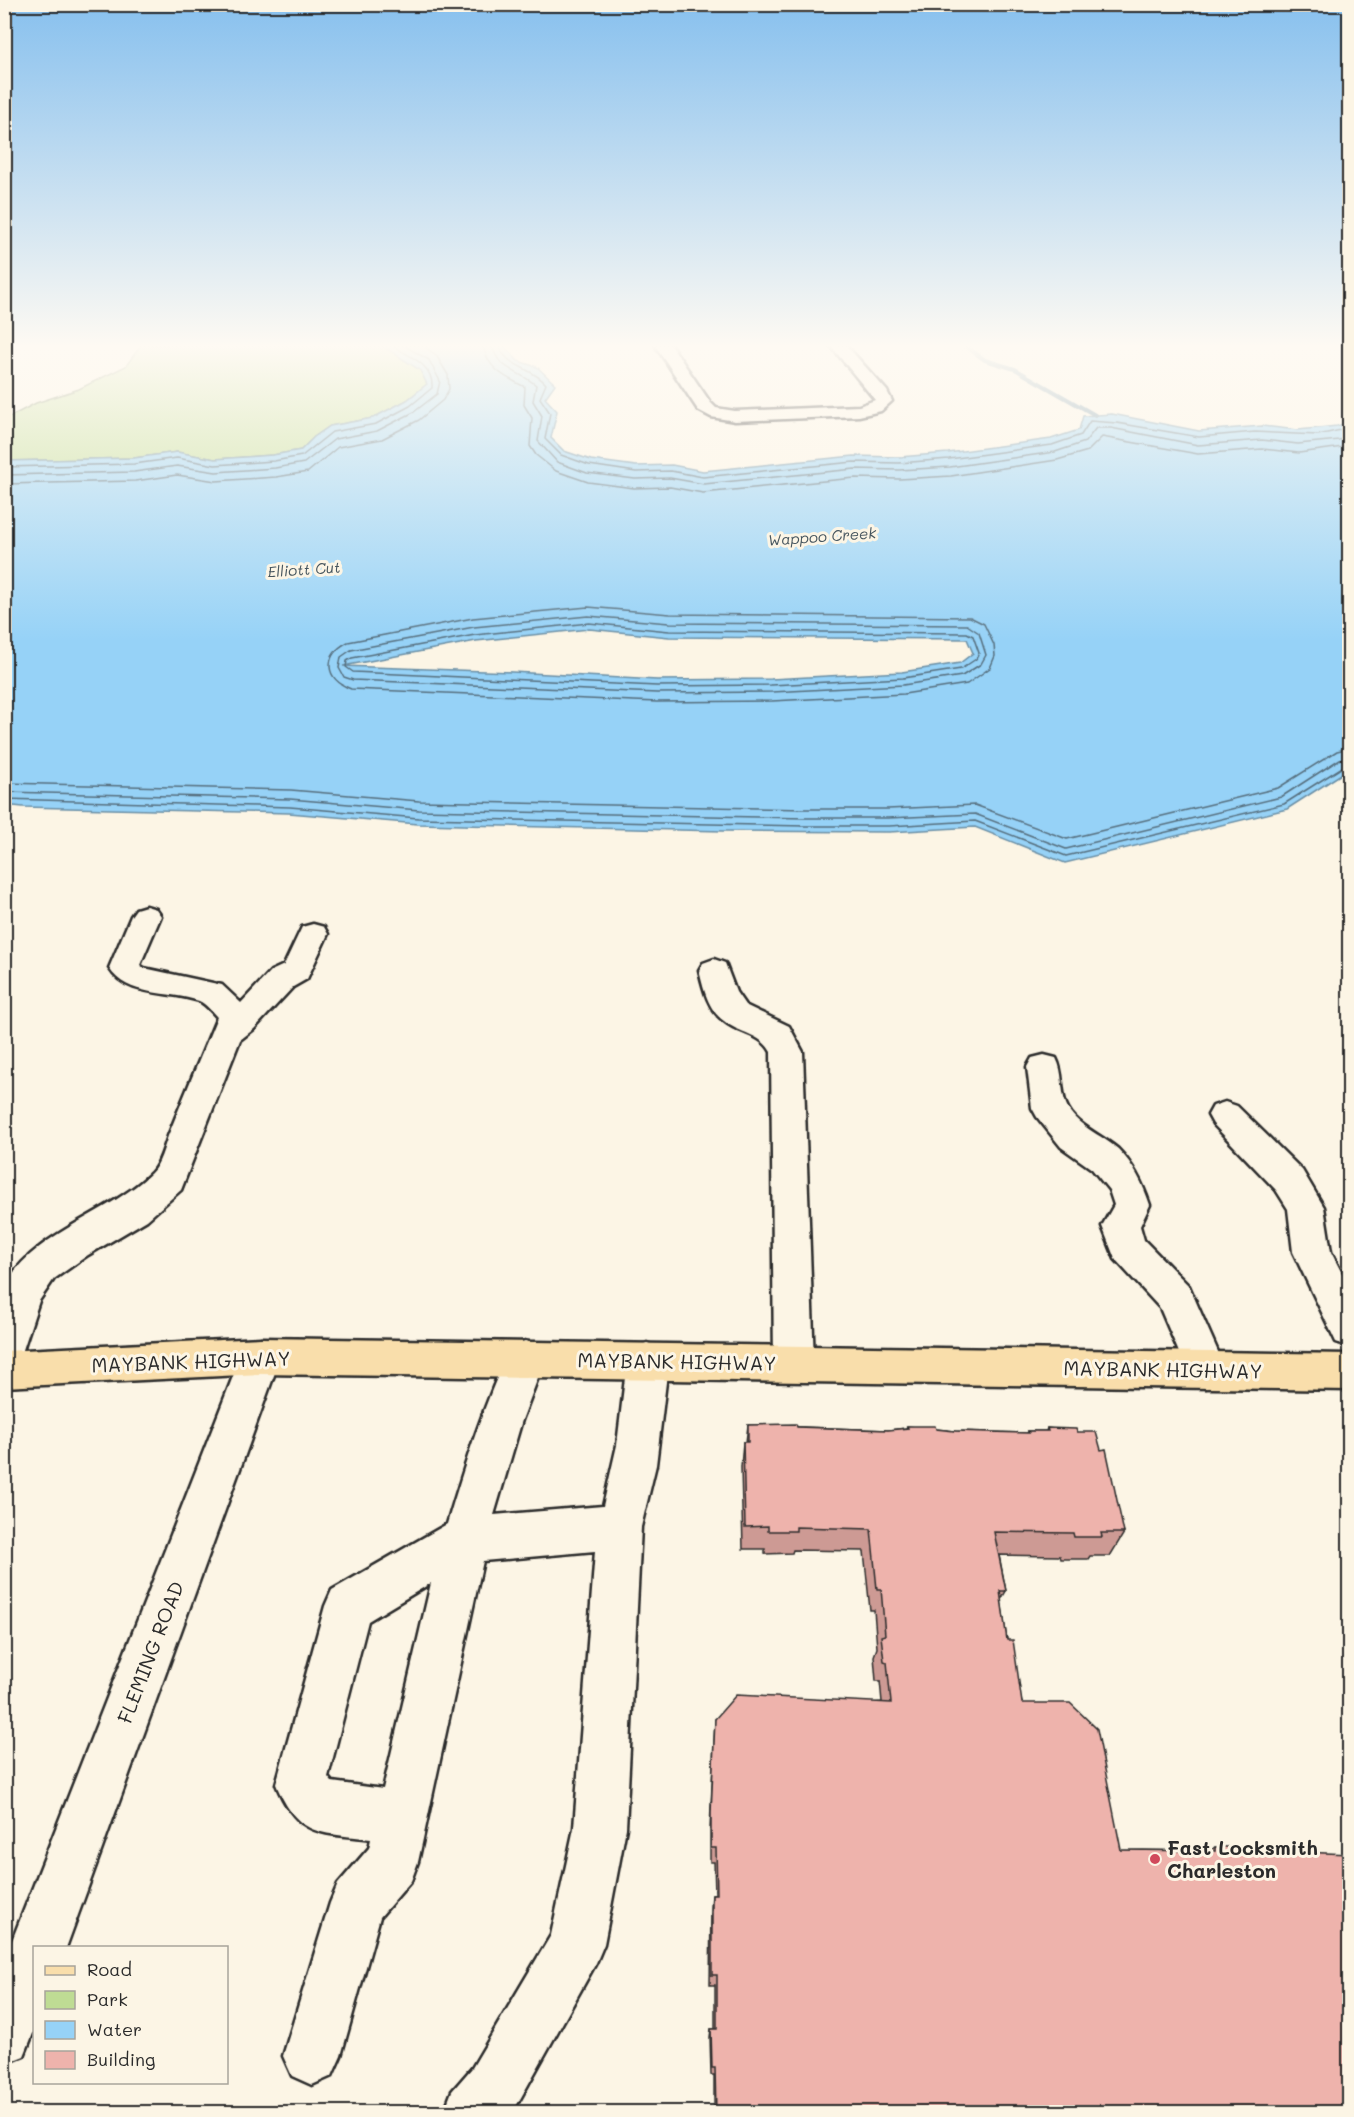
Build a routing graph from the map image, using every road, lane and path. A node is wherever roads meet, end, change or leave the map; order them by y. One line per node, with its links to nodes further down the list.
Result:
1 (146, 916): 4 (street)
2 (313, 934): 4 (street)
3 (714, 970): 12 (street)
4 (226, 1034): 8 (street)
5 (1044, 1067): 14 (street)
6 (1225, 1115): 7 (street)
7 (1350, 1330)
8 (4, 1352)
9 (261, 1356): 10 (main road, MAYBANK HIGHWAY); 13 (main road, MAYBANK HIGHWAY); 19 (street, FLEMING ROAD)
10 (525, 1359): 11 (main road, MAYBANK HIGHWAY); 17 (street)
11 (647, 1361): 12 (main road, MAYBANK HIGHWAY); 16 (street)
12 (794, 1364): 14 (main road, MAYBANK HIGHWAY)
13 (4, 1369)
14 (1206, 1370): 15 (main road, MAYBANK HIGHWAY)
15 (1350, 1372)
16 (619, 1527): 17 (street); 23 (street)
17 (463, 1540): 18 (street); 18 (street)
18 (403, 1817): 22 (street)
19 (38, 1946)
20 (33, 1959): 21 (street)
21 (4, 2036)
22 (312, 2056)
23 (473, 2112)

